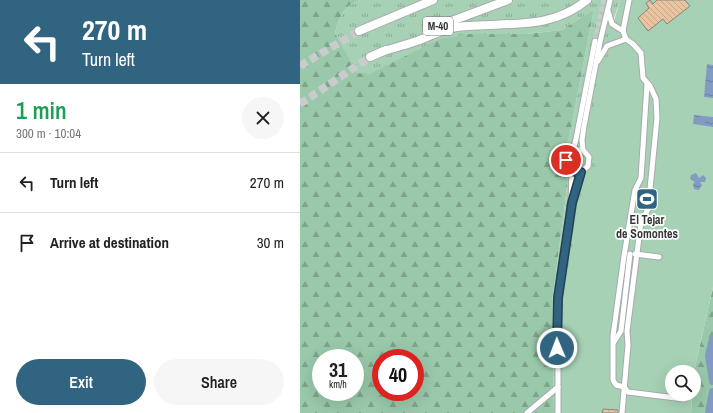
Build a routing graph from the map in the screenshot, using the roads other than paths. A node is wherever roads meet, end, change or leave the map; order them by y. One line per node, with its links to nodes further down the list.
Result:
1 (422, 0): 2 (highway, M-40)
2 (433, 0)
3 (508, 0): 11 (highway, M-40)
4 (587, 0): 11 (highway)
5 (610, 0): 7 (street)
6 (629, 0): 8 (street)
7 (607, 10): 8 (street); 13 (street)
8 (623, 31): 9 (street)
9 (626, 39): 13 (street); 14 (street)
10 (595, 41): 15 (street)
11 (381, 52): 12 (highway, M-40)
12 (370, 57)
13 (595, 65): 16 (street)
14 (647, 84): 20 (street); 22 (street)
15 (573, 150): 16 (street); 17 (street)
16 (583, 150): 18 (street)
17 (572, 171): 18 (street); 19 (street)
18 (581, 172): 19 (street)
19 (572, 203): 26 (street)
20 (624, 254): 21 (street); 25 (street)
21 (630, 254): 22 (street); 24 (street)
22 (637, 255): 23 (street); 24 (street)
23 (659, 257)
24 (624, 331): 25 (street); 27 (street)
25 (614, 342): 27 (street)
26 (558, 387): 29 (street); 30 (street)
27 (625, 388): 28 (street); 31 (street)
28 (665, 397)
29 (527, 413)
30 (558, 413)
31 (622, 413)

